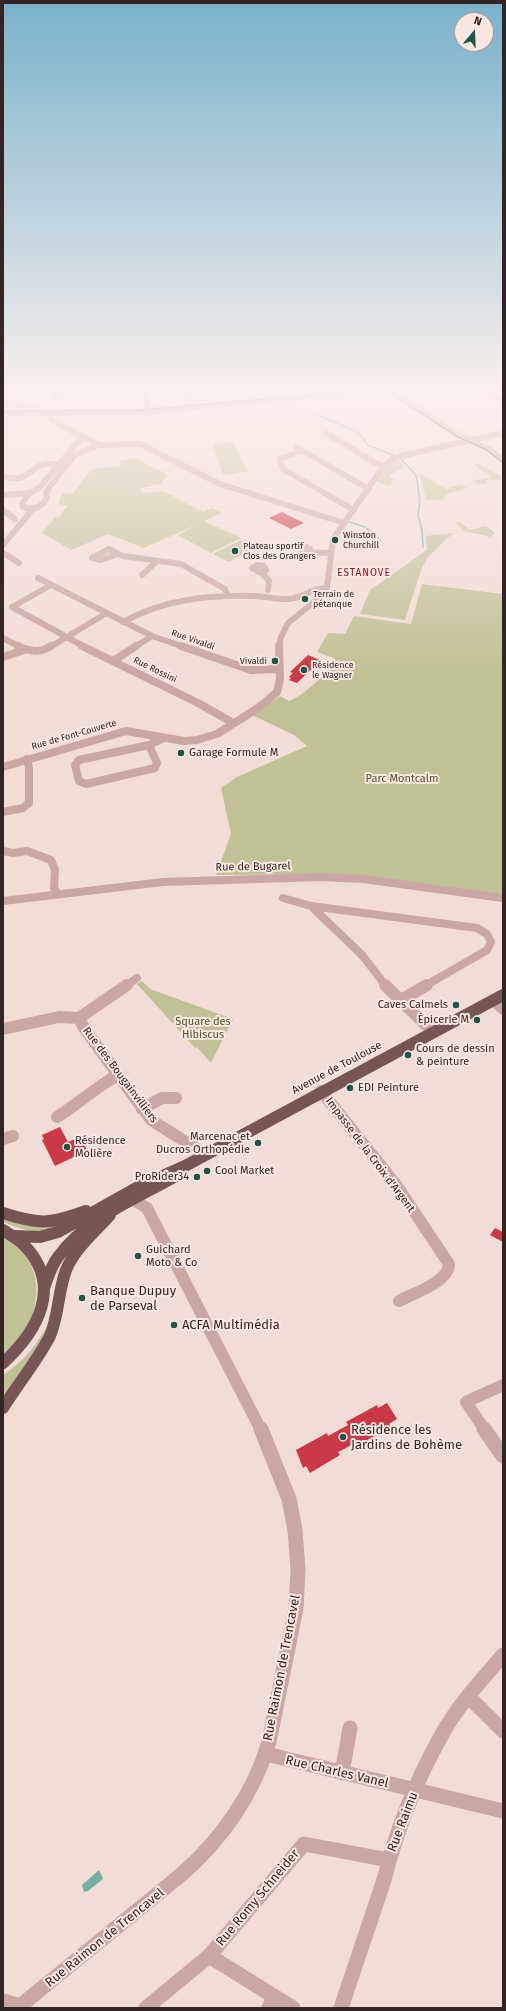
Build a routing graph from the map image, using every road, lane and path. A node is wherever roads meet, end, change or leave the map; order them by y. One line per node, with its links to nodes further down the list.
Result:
1 (41, 482): 8 (street)
2 (55, 482): 9 (street)
3 (216, 482): 16 (street)
4 (306, 482): 14 (street)
5 (356, 482): 7 (street)
6 (374, 482): 7 (street)
7 (369, 489): 14 (street)
8 (32, 492): 9 (street); 10 (street); 11 (street)
9 (46, 493): 12 (street)
10 (3, 496): 11 (street)
11 (22, 506): 12 (street); 15 (street)
12 (33, 509): 18 (street)
13 (3, 510): 15 (street)
14 (354, 510): 16 (street)
15 (16, 519): 17 (street)
16 (344, 523): 20 (street)
17 (3, 535)
18 (3, 545)
19 (309, 551): 20 (street)
20 (329, 553): 29 (street)
21 (117, 554): 23 (street)
22 (5, 556): 24 (street)
23 (156, 561): 26 (street); 31 (street)
24 (19, 563)
25 (261, 572): 30 (street)
26 (142, 575)
27 (38, 578): 28 (street, Rue Vivaldi)
28 (51, 585): 34 (street, Rue Vivaldi); 38 (street, Rue Rossini)
29 (326, 588): 33 (street); 42 (street, Rue de Font-Couverte)
30 (268, 590): 32 (street); 33 (street)
31 (228, 596): 32 (street); 35 (street)
32 (257, 596): 33 (street)
33 (287, 599)
34 (105, 614): 35 (street, Rue Vivaldi); 38 (street)
35 (123, 622): 36 (street, Rue Vivaldi)
36 (152, 636): 41 (street); 42 (street, Rue Vivaldi)
37 (3, 638): 39 (street)
38 (66, 638): 39 (street); 41 (street, Rue Rossini)
39 (24, 650): 40 (street)
40 (3, 657)
41 (113, 661): 43 (street, Rue Rossini)
42 (278, 669): 43 (street, Rue de Font-Couverte)
43 (233, 724): 44 (street, Rue de Font-Couverte)
44 (164, 738): 45 (street); 46 (street, Rue de Font-Couverte)
45 (149, 744): 45 (street)
46 (27, 759): 47 (street, Rue de Font-Couverte); 48 (street)
47 (4, 764)
48 (3, 812)
49 (3, 851): 50 (street)
50 (57, 889): 52 (street, Rue de Bugarel); 53 (street, Rue de Bugarel)
51 (283, 898): 54 (street)
52 (503, 898)
53 (3, 901)
54 (311, 906): 57 (street); 57 (street)
55 (137, 978): 59 (street)
56 (498, 998): 58 (street); 61 (main road, Avenue de Toulouse)
57 (401, 1000): 61 (street)
58 (503, 1009)
59 (79, 1018): 60 (street); 62 (street, Rue des Bougainvilliers)
60 (3, 1029)
61 (433, 1032): 63 (main road, Avenue de Toulouse)
62 (118, 1075): 65 (street, Rue des Bougainvilliers); 66 (street)
63 (321, 1091): 67 (main road, Avenue de Toulouse); 74 (street, Impasse de la Croix d'Argent)
64 (176, 1098): 65 (street)
65 (142, 1109): 67 (street, Rue des Bougainvilliers)
66 (57, 1117)
67 (204, 1154): 68 (main road, Avenue de Toulouse)
68 (185, 1166): 69 (main road, Avenue de Toulouse); 70 (main road, Avenue de Toulouse)
69 (134, 1200): 70 (main road, Avenue de Toulouse); 83 (street, Rue Raimon de Trencavel)
70 (110, 1209): 71 (main road); 72 (main road, Avenue de Toulouse); 73 (main road, Avenue de Toulouse); 77 (main road)
71 (3, 1213)
72 (8, 1233): 73 (main road)
73 (44, 1288): 75 (main road)
74 (399, 1301)
75 (3, 1363)
76 (503, 1385): 78 (street)
77 (3, 1408)
78 (503, 1456)
79 (503, 1656): 80 (street, Rue Raimu)
80 (468, 1696): 82 (street); 85 (street, Rue Raimu)
81 (350, 1728): 84 (street)
82 (503, 1731)
83 (266, 1754): 84 (street, Rue Charles Vanel); 91 (street, Rue Raimon de Trencavel)
84 (342, 1773): 85 (street, Rue Charles Vanel)
85 (416, 1790): 86 (street, Rue Charles Vanel); 87 (street, Rue Raimu)
86 (503, 1810)
87 (389, 1860): 88 (street, Rue Romy Schneider); 94 (street, Rue Raimu)
88 (208, 1956): 90 (street); 92 (street, Rue Romy Schneider)
89 (3, 2001): 91 (street, Rue Raimon de Trencavel)
90 (272, 2002): 93 (street)
91 (21, 2007)
92 (146, 2008)
93 (293, 2008)
94 (341, 2008)

